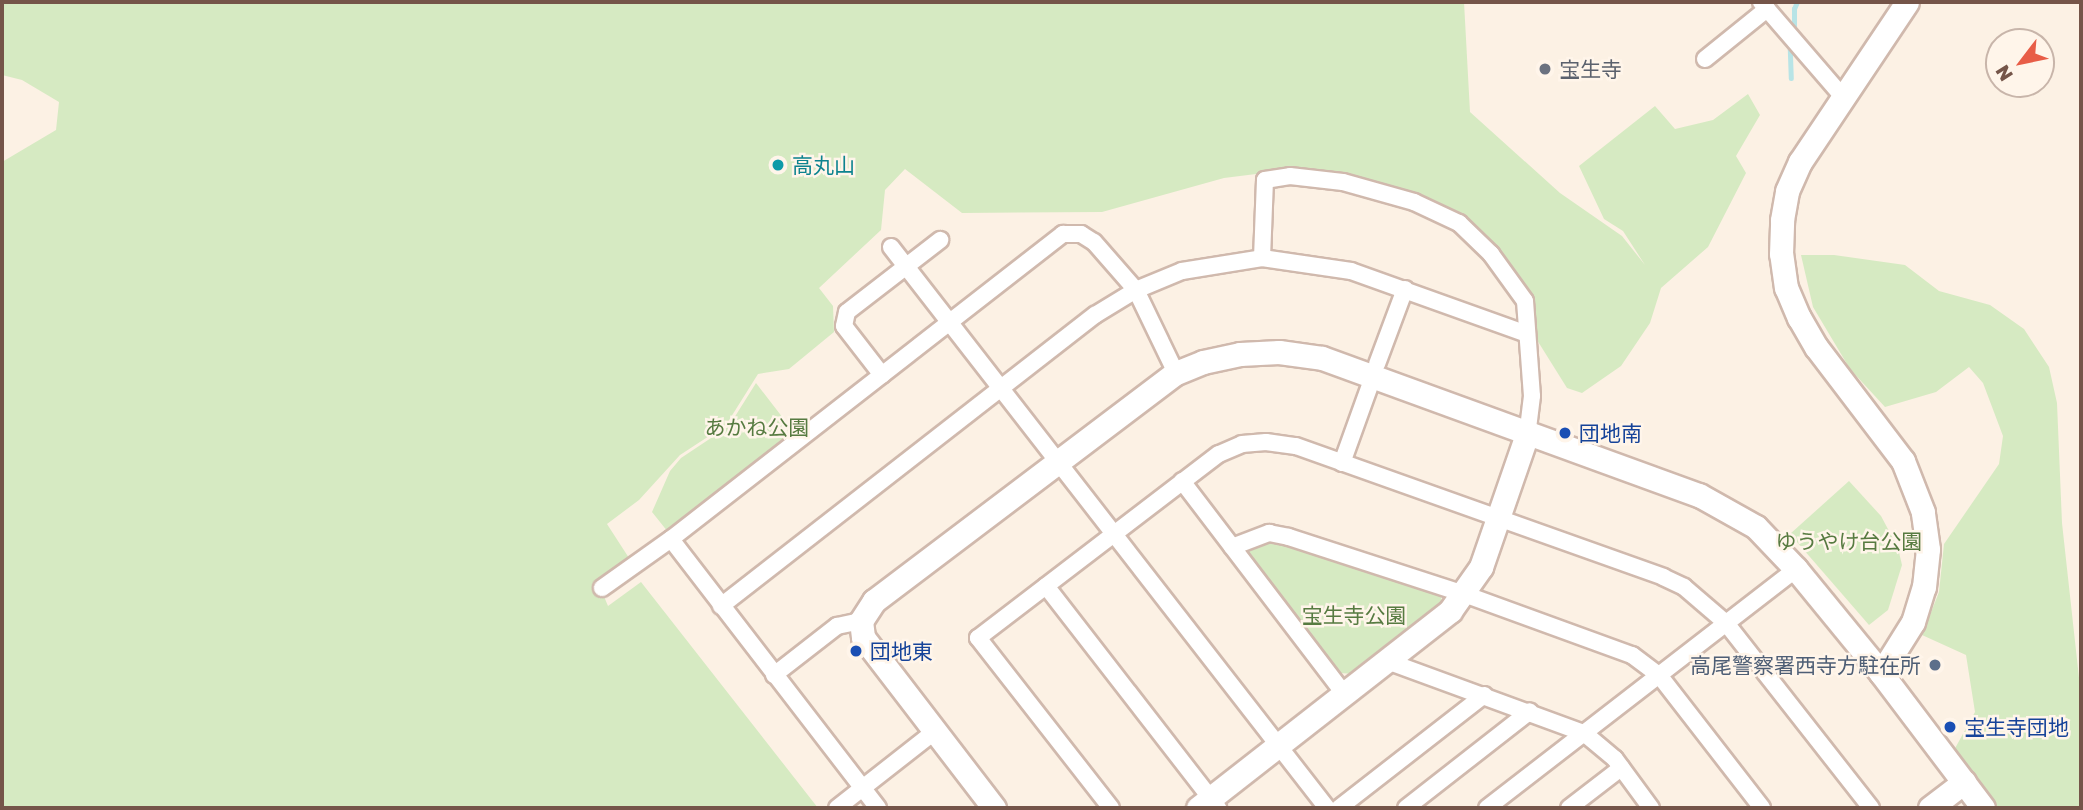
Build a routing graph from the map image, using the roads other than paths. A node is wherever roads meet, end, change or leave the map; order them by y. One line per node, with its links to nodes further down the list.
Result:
1 (1907, 2): 4 (street)
2 (1764, 5): 3 (street); 4 (street)
3 (1705, 59)
4 (1843, 97): 34 (street)
5 (940, 240): 8 (street)
6 (891, 247): 8 (street)
7 (1262, 258): 9 (street); 10 (street); 12 (street)
8 (905, 266): 11 (street); 15 (street)
9 (1405, 289): 12 (street); 13 (street)
10 (1136, 290): 11 (street); 14 (street); 17 (street)
11 (950, 322): 15 (street); 17 (street)
12 (1527, 334): 18 (street)
13 (1377, 364)
14 (1176, 373): 18 (street); 19 (street)
15 (881, 375): 24 (street)
16 (1369, 388): 20 (street)
17 (1003, 389): 19 (street); 30 (street)
18 (1527, 434): 22 (street); 26 (street)
19 (1058, 462): 23 (street); 31 (street)
20 (1342, 463): 21 (street); 22 (street)
21 (1182, 481): 23 (street); 25 (street)
22 (1498, 519): 29 (street); 32 (street)
23 (1114, 533): 27 (street); 42 (street)
24 (671, 539): 28 (street); 30 (street)
25 (1232, 547): 29 (street); 37 (street)
26 (1796, 569): 32 (street); 34 (street)
27 (1046, 586): 46 (street); 51 (street)
28 (602, 588)
29 (1464, 594): 33 (street); 36 (street)
30 (721, 606): 35 (street)
31 (861, 621): 35 (street); 40 (street)
32 (1726, 623): 36 (street); 58 (street)
33 (1387, 661): 37 (street); 38 (street)
34 (1881, 673): 44 (street)
35 (774, 675): 45 (street)
36 (1659, 675): 41 (street); 57 (street)
37 (1344, 694): 42 (street)
38 (1484, 695): 39 (street); 53 (street)
39 (1530, 712): 41 (street); 54 (street)
40 (934, 732): 45 (street); 50 (street)
41 (1584, 733): 43 (street); 55 (street)
42 (1278, 746): 46 (street); 52 (street)
43 (1621, 768): 47 (street); 56 (street)
44 (1965, 782): 59 (street); 60 (street)
45 (862, 788): 48 (street); 49 (street)
46 (1208, 805)
47 (1641, 805)
48 (836, 808)
49 (878, 808)
50 (994, 808)
51 (1111, 808)
52 (1327, 808)
53 (1339, 808)
54 (1406, 808)
55 (1487, 808)
56 (1569, 808)
57 (1762, 808)
58 (1871, 808)
59 (1930, 808)
60 (1983, 808)

